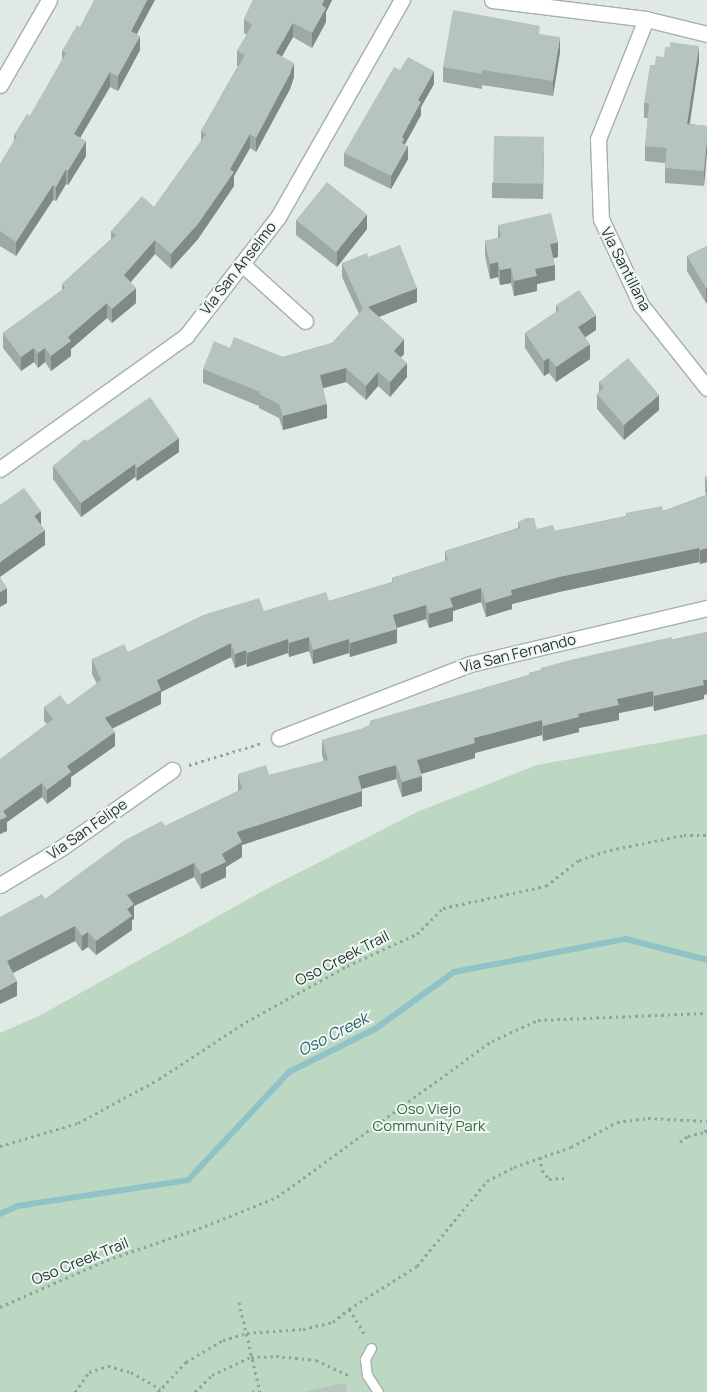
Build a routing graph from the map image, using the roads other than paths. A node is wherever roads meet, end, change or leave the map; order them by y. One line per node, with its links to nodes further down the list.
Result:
1 (49, 0): 6 (street)
2 (402, 0): 7 (street, Via San Anselmo)
3 (492, 0): 4 (street)
4 (646, 19): 5 (street); 9 (street, Via Santillana)
5 (707, 34)
6 (0, 85)
7 (242, 264): 8 (street); 10 (street, Via San Anselmo)
8 (305, 321)
9 (707, 388)
10 (0, 470)
11 (707, 608): 12 (street, Via San Fernando)
12 (279, 738)
13 (172, 770): 14 (street, Via San Felipe)
14 (0, 885)
15 (371, 1348): 16 (lane)
16 (378, 1392)

